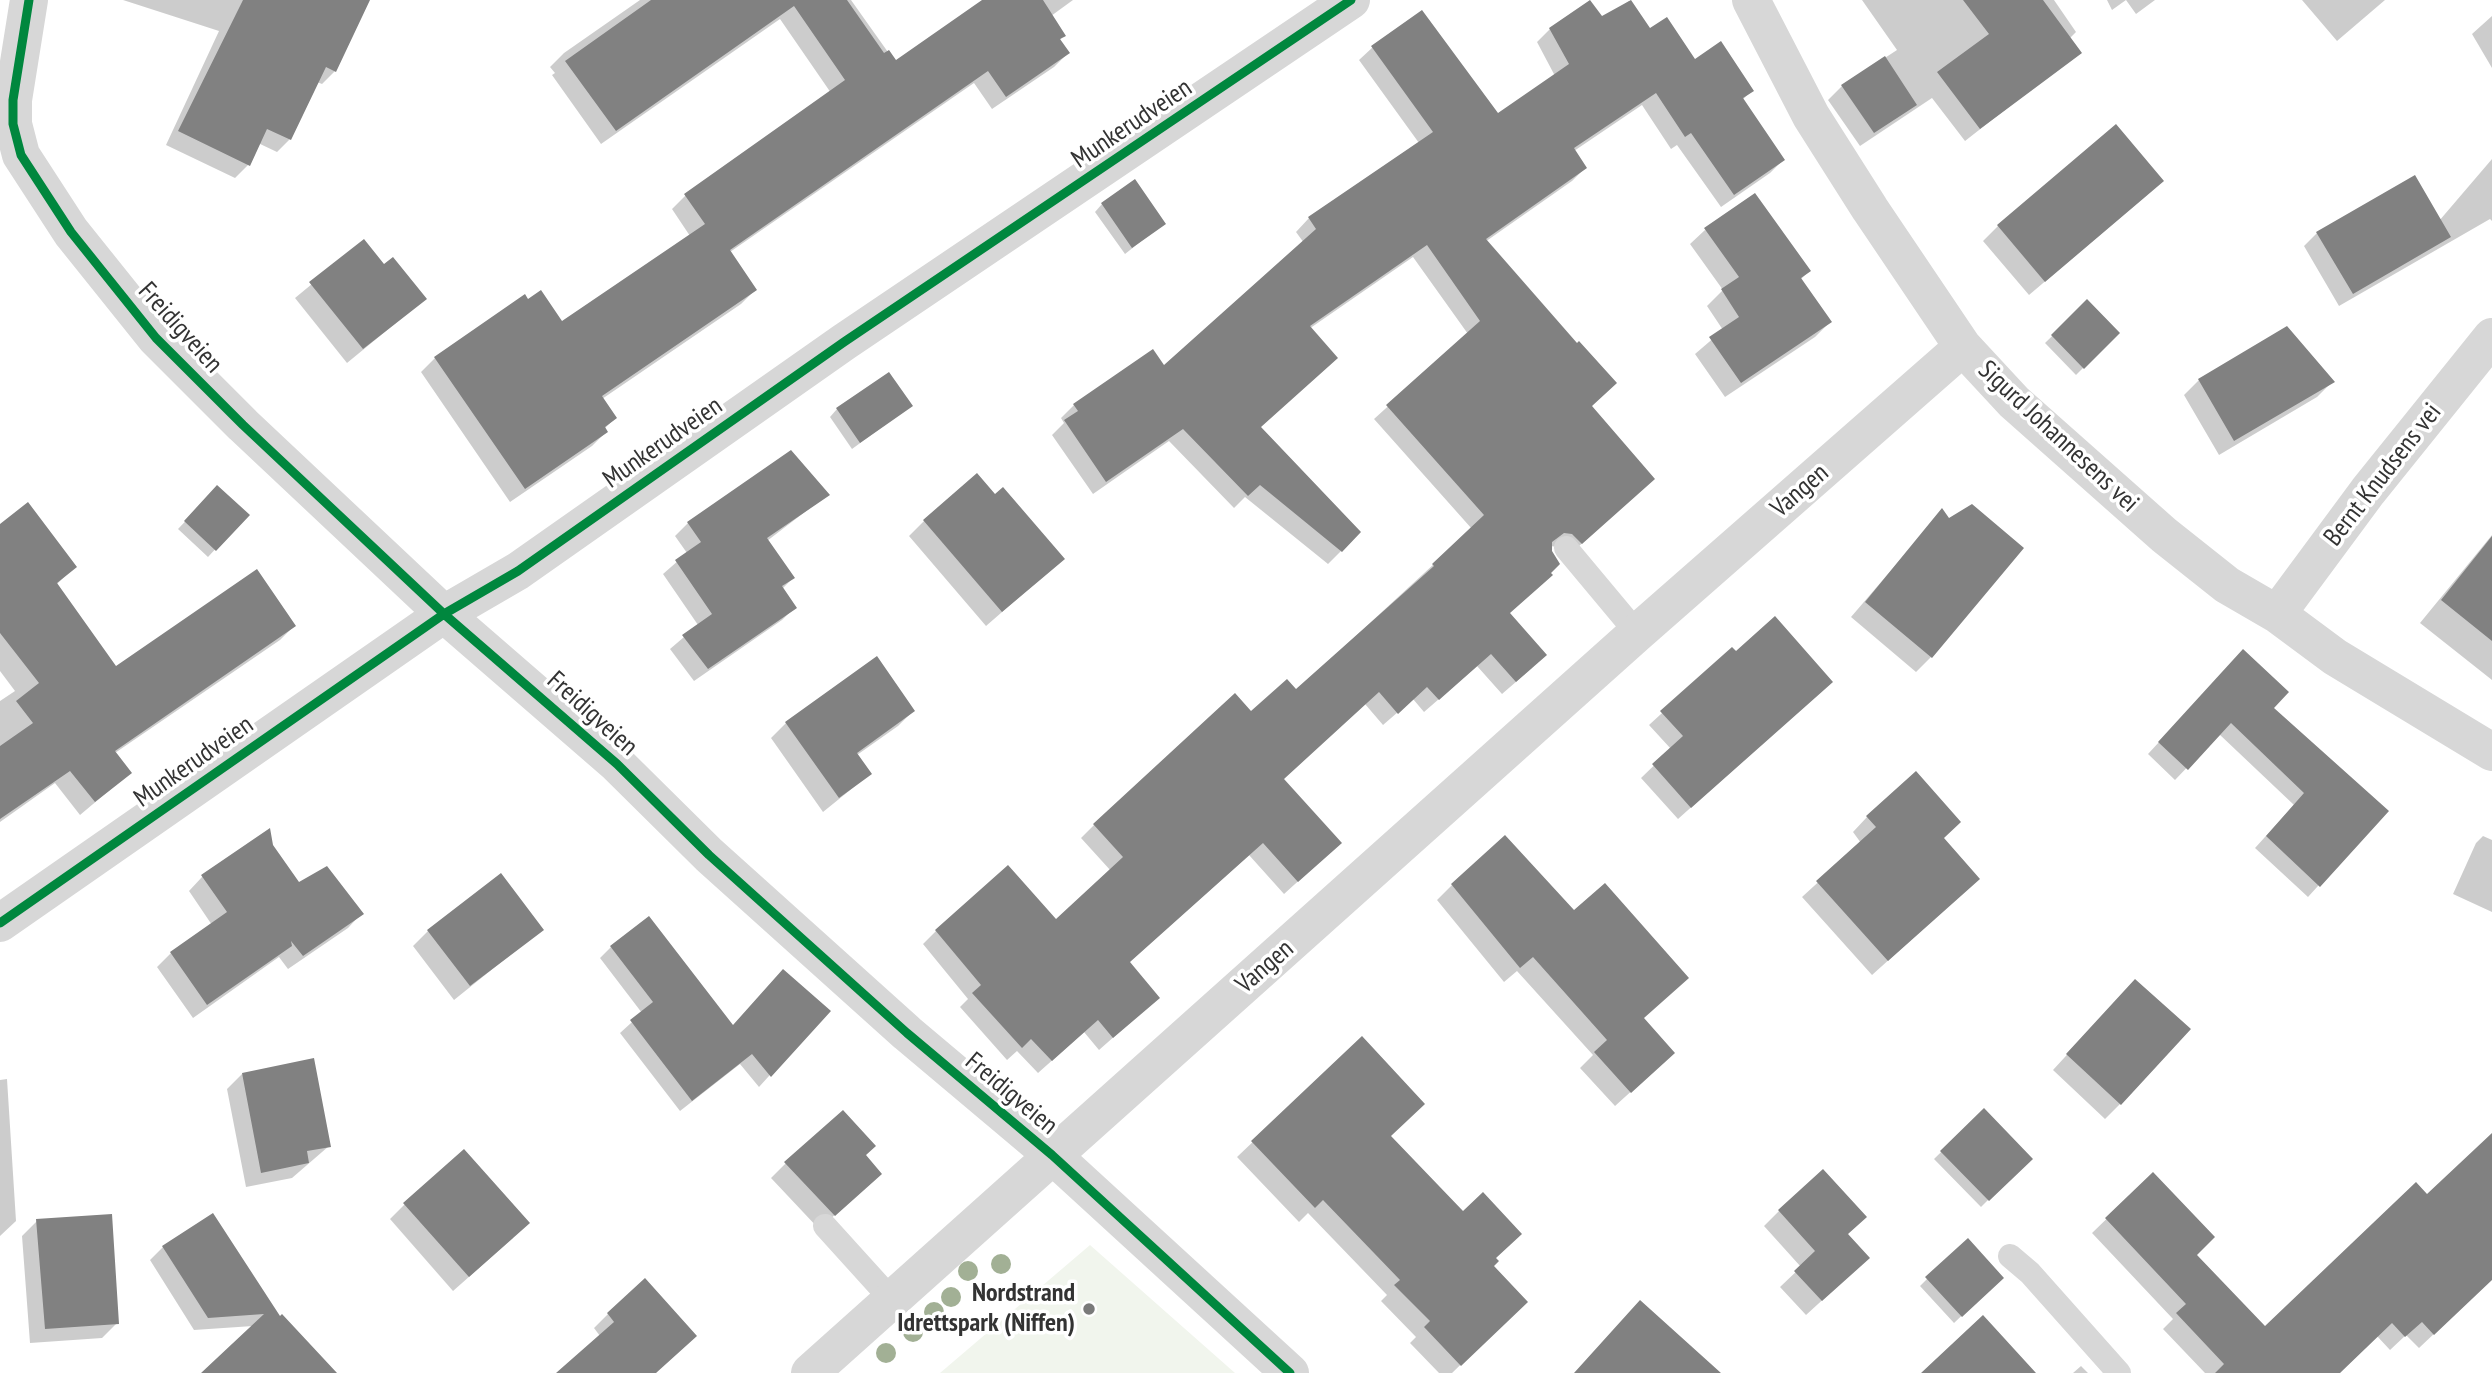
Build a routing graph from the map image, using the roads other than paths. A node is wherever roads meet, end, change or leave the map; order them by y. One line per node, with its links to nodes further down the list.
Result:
1 (29, 0): 4 (street, Freidigveien)
2 (1351, 0): 8 (street, Munkerudveien)
3 (1751, 0): 6 (street, Sigurd Johannesens vei)
4 (7, 127): 8 (street, Freidigveien)
5 (2492, 337): 9 (street, Bernt Knudsens vei)
6 (1963, 347): 9 (street, Sigurd Johannesens vei); 10 (street, Vangen)
7 (1566, 548): 10 (lane)
8 (444, 614): 12 (street, Munkerudveien); 13 (street, Freidigveien)
9 (2277, 614): 11 (street, Sigurd Johannesens vei)
10 (1637, 633): 13 (street, Vangen)
11 (2492, 751)
12 (0, 923)
13 (1052, 1156): 16 (street, Vangen); 18 (street, Freidigveien)
14 (825, 1226): 16 (lane)
15 (2011, 1256): 19 (lane)
16 (892, 1300): 17 (street, Vangen)
17 (810, 1373)
18 (1290, 1373)
19 (2119, 1373)

